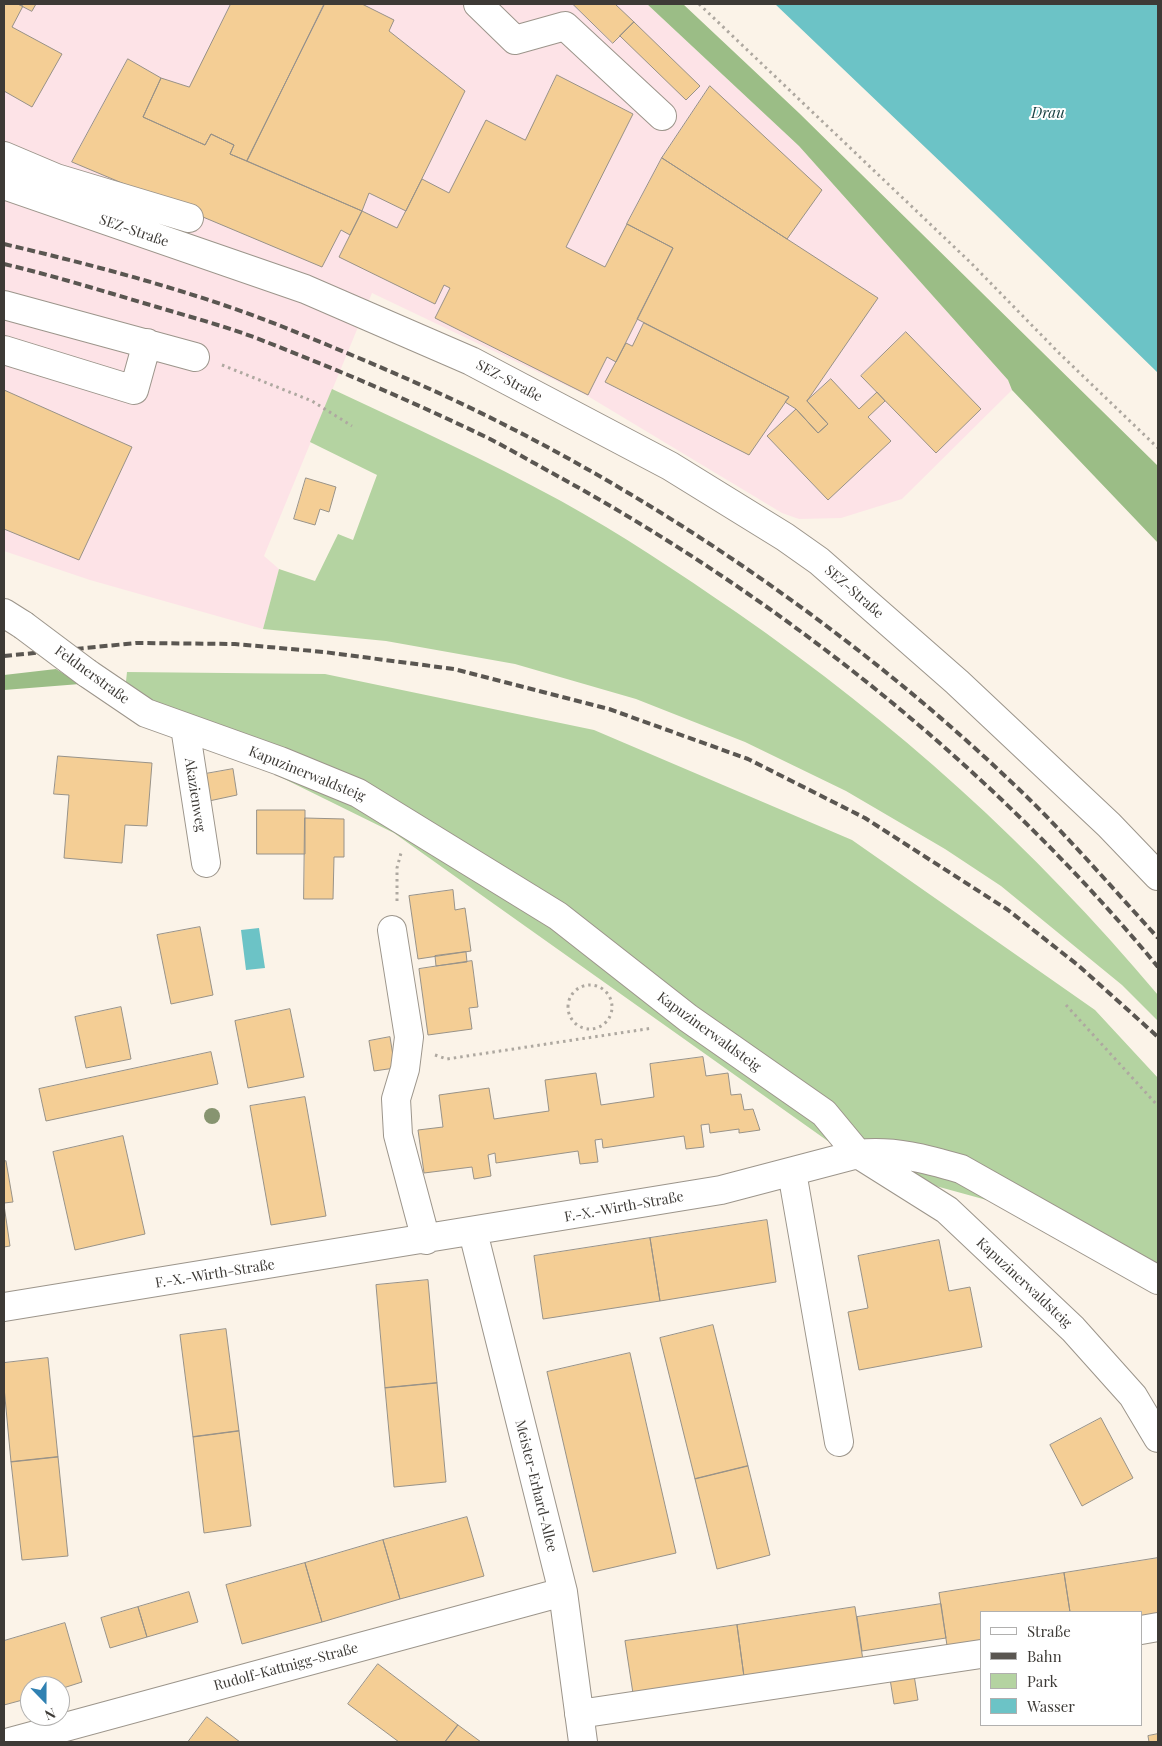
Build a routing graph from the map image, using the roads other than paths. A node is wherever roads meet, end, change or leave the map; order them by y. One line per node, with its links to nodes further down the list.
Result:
1 (478, 4): 2 (street)
2 (662, 116)
3 (4, 156): 5 (street)
4 (4, 186): 13 (street, SEZ-Straße)
5 (188, 218)
6 (4, 305): 7 (street)
7 (147, 343): 8 (street); 9 (street)
8 (4, 350)
9 (195, 357)
10 (14, 619): 11 (street, Feldnerstraße, bridge)
11 (185, 727): 12 (street, Akazienweg); 15 (street, Kapuzinerwaldsteig)
12 (206, 863)
13 (1158, 876)
14 (392, 930): 18 (street)
15 (858, 1154): 16 (street, F.-X.-Wirth-Straße); 19 (street, F.-X.-Wirth-Straße); 21 (street, Kapuzinerwaldsteig)
16 (792, 1172): 17 (street, F.-X.-Wirth-Straße); 22 (street)
17 (473, 1232): 18 (street, F.-X.-Wirth-Straße); 23 (street, Meister-Erhard-Allee)
18 (426, 1240): 20 (street, F.-X.-Wirth-Straße)
19 (1158, 1280)
20 (4, 1307)
21 (1158, 1438)
22 (839, 1442)
23 (563, 1592): 27 (street, Meister-Erhard-Allee); 28 (street, Rudolf-Kattnigg-Straße)
24 (1158, 1627): 25 (street)
25 (1142, 1630)
26 (980, 1654): 27 (street)
27 (579, 1714): 29 (street, Meister-Erhard-Allee)
28 (10, 1742)
29 (583, 1742)

